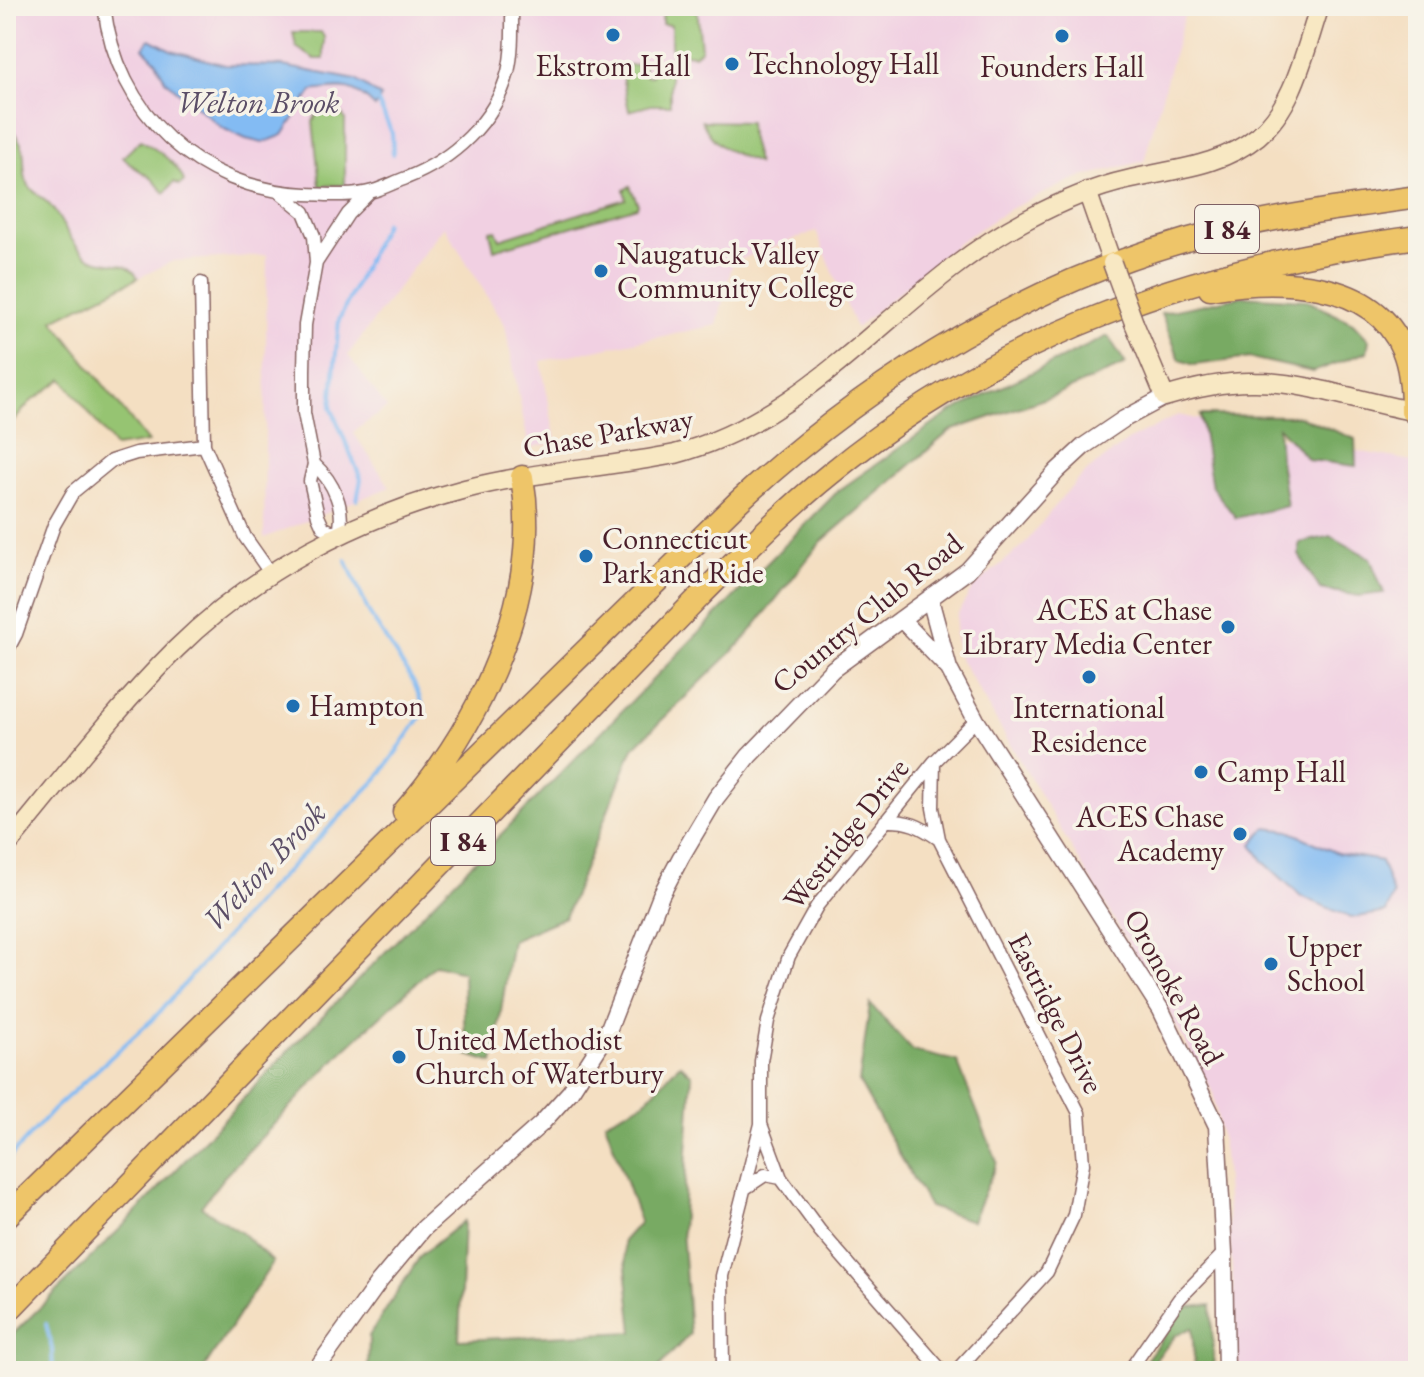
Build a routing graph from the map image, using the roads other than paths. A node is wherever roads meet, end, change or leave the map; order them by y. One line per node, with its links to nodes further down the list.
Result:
1 (104, 6): 6 (street)
2 (512, 6): 5 (street)
3 (1320, 6): 4 (main road, Chase Parkway)
4 (1087, 191): 12 (main road, bridge); 16 (main road, Chase Parkway)
5 (370, 192): 6 (street); 9 (street)
6 (281, 193): 9 (street)
7 (1418, 197): 28 (highway, I 84)
8 (1418, 237): 11 (highway, I 84)
9 (316, 263): 15 (street)
10 (201, 283): 14 (street)
11 (1059, 332): 13 (highway); 34 (highway, I 84)
12 (1165, 397): 13 (main road); 19 (street, Country Club Road)
13 (1415, 412)
14 (204, 445): 18 (street); 21 (street)
15 (314, 464): 17 (street); 17 (street)
16 (522, 477): 17 (main road, Chase Parkway); 28 (highway)
17 (338, 535): 18 (main road, Chase Parkway)
18 (271, 574): 27 (main road, Chase Parkway)
19 (930, 599): 20 (street, Country Club Road); 22 (street, Oronoke Road)
20 (901, 619): 22 (street, Oronoke Road); 35 (street, Country Club Road)
21 (6, 653)
22 (949, 669): 23 (street, Oronoke Road)
23 (976, 720): 24 (street, Westridge Drive); 33 (street, Oronoke Road)
24 (934, 762): 25 (street, Westridge Drive); 26 (street, Eastridge Drive)
25 (885, 821): 26 (street); 29 (street, Westridge Drive)
26 (939, 839): 38 (street, Eastridge Drive)
27 (6, 847)
28 (234, 995): 32 (highway, I 84)
29 (761, 1124): 30 (street, Westridge Drive); 31 (street)
30 (781, 1178): 31 (street); 37 (street, Westridge Drive)
31 (744, 1189): 36 (street)
32 (6, 1217)
33 (1224, 1253): 39 (street); 40 (street, Oronoke Road)
34 (6, 1314)
35 (315, 1371)
36 (723, 1371)
37 (942, 1371)
38 (956, 1371)
39 (1129, 1371)
40 (1226, 1371)

